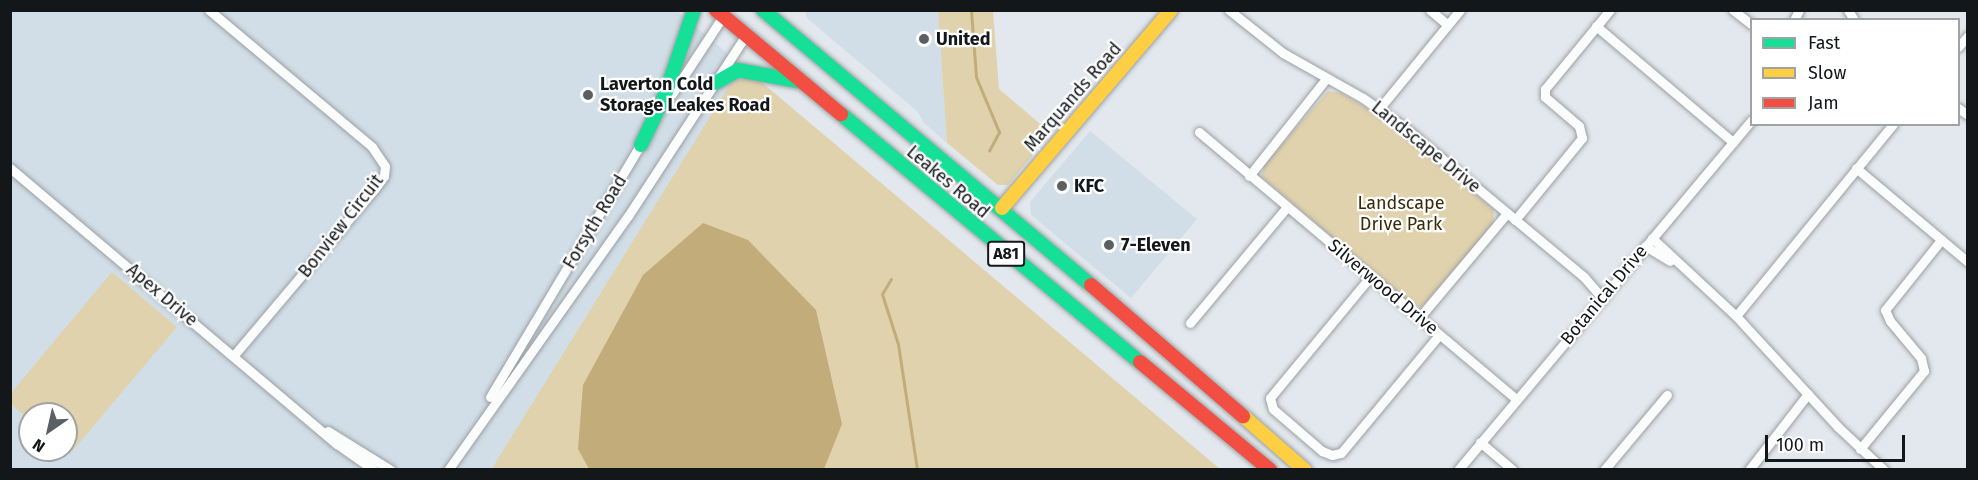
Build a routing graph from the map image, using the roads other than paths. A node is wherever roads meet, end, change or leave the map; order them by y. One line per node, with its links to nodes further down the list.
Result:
1 (209, 10): 44 (street, Bonview Circuit)
2 (694, 10): 25 (main road)
3 (762, 10): 15 (main road, Leakes Road / A81); 16 (main road)
4 (786, 10): 15 (main road)
5 (1171, 10): 30 (main road, Marquands Road)
6 (1229, 10): 17 (street, Landscape Drive)
7 (1430, 10): 13 (street)
8 (1460, 10): 13 (street)
9 (1610, 10): 14 (street)
10 (1733, 10): 12 (street)
11 (722, 12): 16 (main road, Leakes Road / A81); 25 (street, Forsyth Road)
12 (1750, 23)
13 (1448, 25): 20 (street)
14 (1596, 26): 24 (street); 32 (street)
15 (786, 30): 30 (main road, Leakes Road / A81)
16 (746, 35): 18 (street, Forsyth Road); 19 (main road, Leakes Road / A81)
17 (1326, 79): 20 (street, Landscape Drive); 28 (street)
18 (715, 83): 19 (main road); 49 (street, Forsyth Road)
19 (804, 83): 55 (main road, Leakes Road / A81)
20 (1379, 109): 31 (street, Landscape Drive)
21 (1750, 122): 24 (street, Botanical Drive)
22 (1891, 126): 27 (street)
23 (1199, 132): 28 (street, Silverwood Drive)
24 (1733, 142): 33 (street, Botanical Drive)
25 (641, 145): 49 (street, Forsyth Road)
26 (10, 168): 44 (street, Apex Drive)
27 (1856, 168): 34 (street); 40 (street)
28 (1249, 176): 29 (street, Silverwood Drive)
29 (1287, 207): 38 (street, Silverwood Drive); 42 (street)
30 (1002, 208): 56 (main road, Leakes Road / A81)
31 (1507, 213): 32 (street, Landscape Drive); 41 (street)
32 (1515, 220): 39 (street, Landscape Drive)
33 (1652, 238): 35 (street, Botanical Drive); 37 (street)
34 (1941, 240): 36 (street); 51 (street)
35 (1645, 246): 37 (street); 39 (street, Botanical Drive)
36 (1968, 262)
37 (1679, 267): 40 (street)
38 (1370, 277): 41 (street, Silverwood Drive); 43 (street)
39 (1605, 295): 47 (street, Botanical Drive)
40 (1733, 313): 46 (street)
41 (1419, 318): 43 (street, Silverwood Drive)
42 (1190, 323)
43 (1440, 335): 47 (street, Silverwood Drive)
44 (234, 355): 48 (street, Apex Drive)
45 (1667, 394): 59 (street)
46 (1811, 397): 51 (street); 60 (street)
47 (1516, 399): 50 (street, Botanical Drive)
48 (314, 422): 52 (street, Apex Drive); 53 (street, Apex Drive)
49 (472, 431): 54 (street, Forsyth Road)
50 (1480, 442): 57 (street, Botanical Drive); 58 (street)
51 (1860, 449): 61 (street)
52 (374, 470)
53 (391, 470)
54 (448, 470)
55 (1270, 470)
56 (1305, 470)
57 (1458, 470)
58 (1513, 470)
59 (1604, 470)
60 (1749, 470)
61 (1884, 470)

